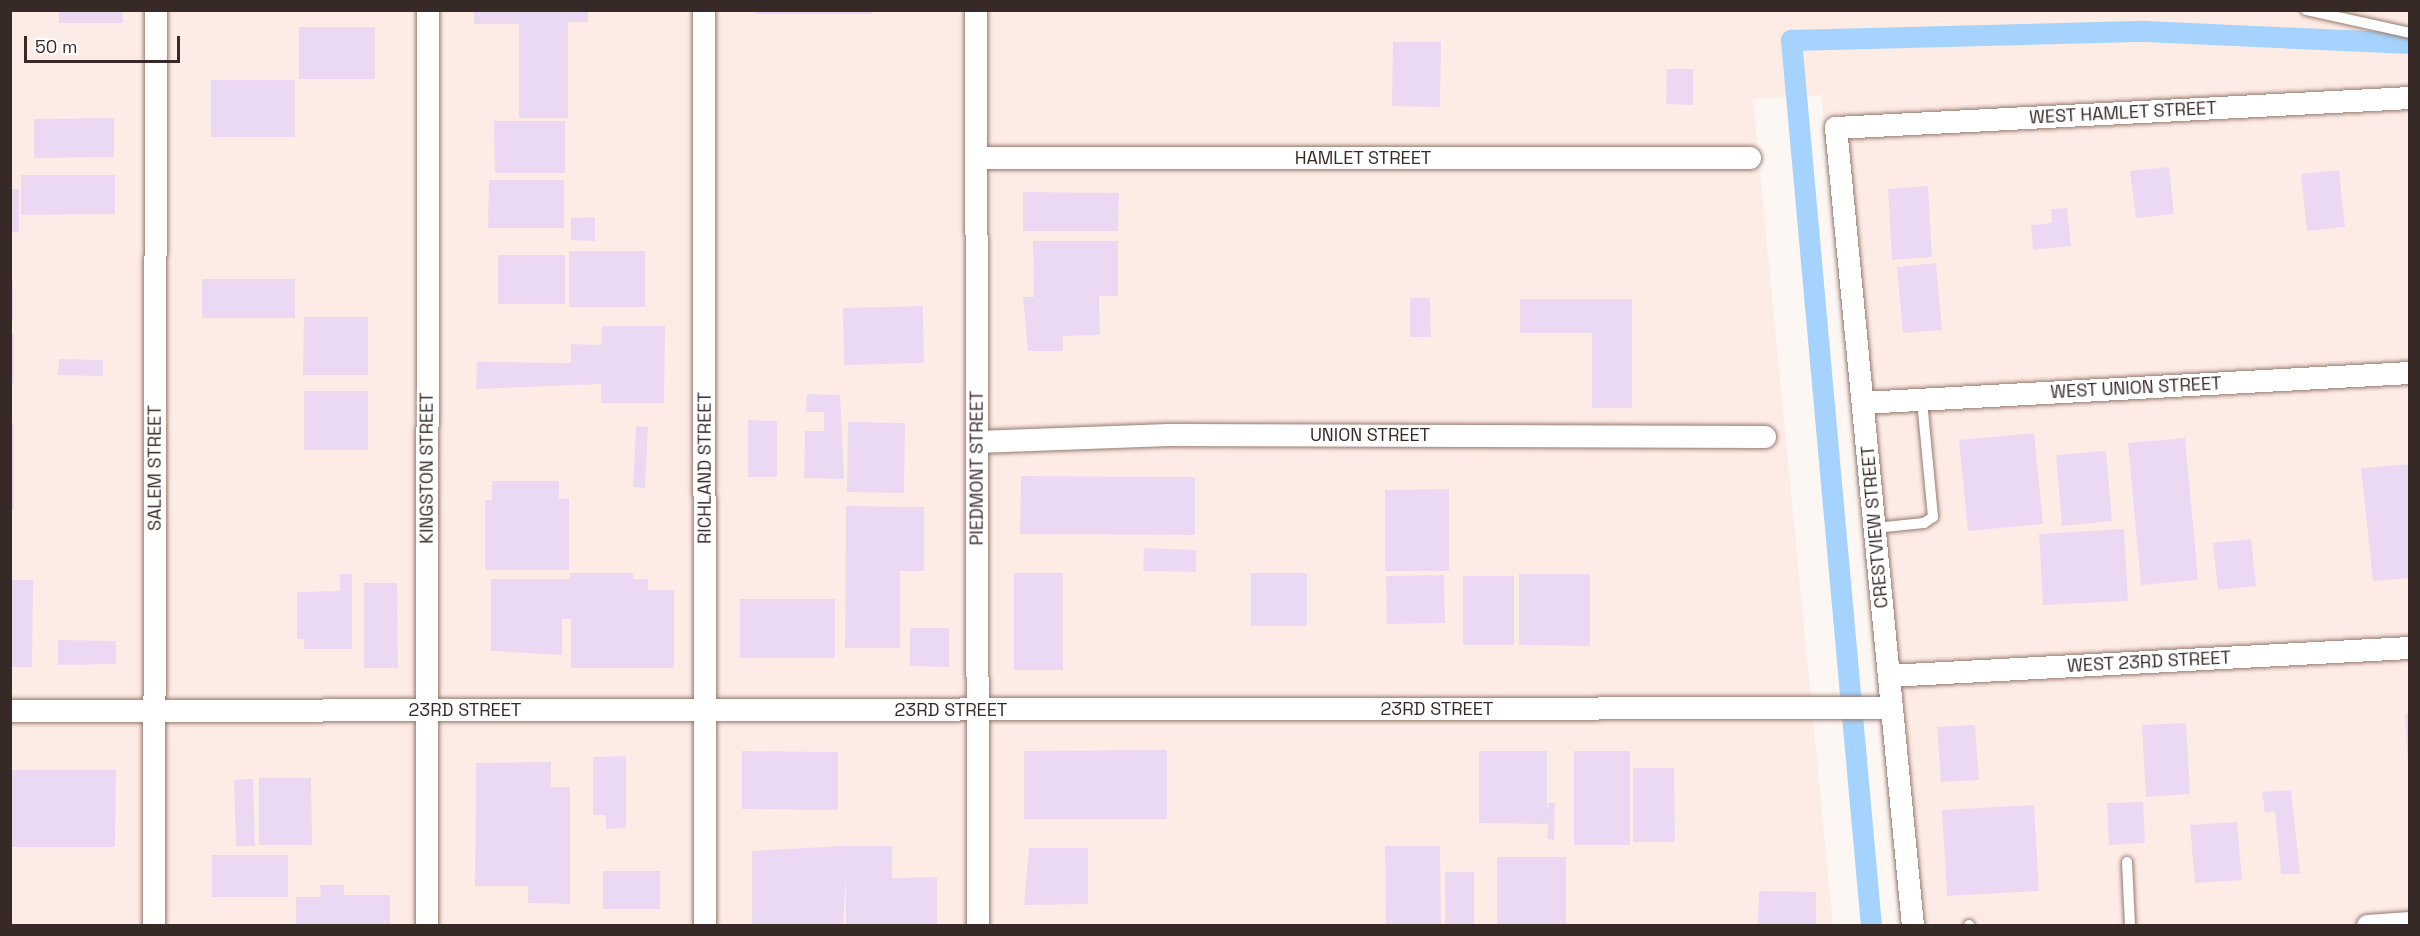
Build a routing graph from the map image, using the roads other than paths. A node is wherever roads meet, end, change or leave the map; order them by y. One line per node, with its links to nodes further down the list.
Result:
1 (156, 10): 20 (street, SALEM STREET)
2 (428, 10): 21 (street, KINGSTON STREET)
3 (704, 10): 24 (street, RICHLAND STREET)
4 (975, 10): 9 (street, PIEDMONT STREET)
5 (2306, 10): 6 (lane)
6 (2409, 33)
7 (2409, 98): 8 (street, WEST HAMLET STREET)
8 (1836, 128): 13 (street, CRESTVIEW STREET)
9 (977, 158): 10 (street, HAMLET STREET); 15 (street, PIEDMONT STREET)
10 (1750, 158)
11 (2409, 373): 12 (street, WEST UNION STREET)
12 (1922, 400): 13 (street, WEST UNION STREET); 16 (lane)
13 (1863, 403): 16 (street, CRESTVIEW STREET)
14 (1764, 437): 15 (street, UNION STREET)
15 (976, 442): 22 (street, PIEDMONT STREET)
16 (1875, 528): 18 (street, CRESTVIEW STREET)
17 (2409, 648): 18 (street, WEST 23RD STREET)
18 (1889, 676): 19 (street, CRESTVIEW STREET)
19 (1881, 708): 22 (street, 23RD STREET); 31 (street, CRESTVIEW STREET)
20 (154, 710): 21 (street, 23RD STREET); 23 (street, 23RD STREET); 27 (street, SALEM STREET)
21 (427, 710): 24 (street, 23RD STREET); 28 (street, KINGSTON STREET)
22 (980, 710): 24 (street, 23RD STREET); 30 (street, PIEDMONT STREET)
23 (10, 711)
24 (706, 711): 29 (street, RICHLAND STREET)
25 (2127, 862): 32 (lane)
26 (2409, 923): 33 (street)
27 (154, 926)
28 (427, 926)
29 (705, 926)
30 (978, 926)
31 (1913, 926)
32 (2130, 926)
33 (2368, 926)

